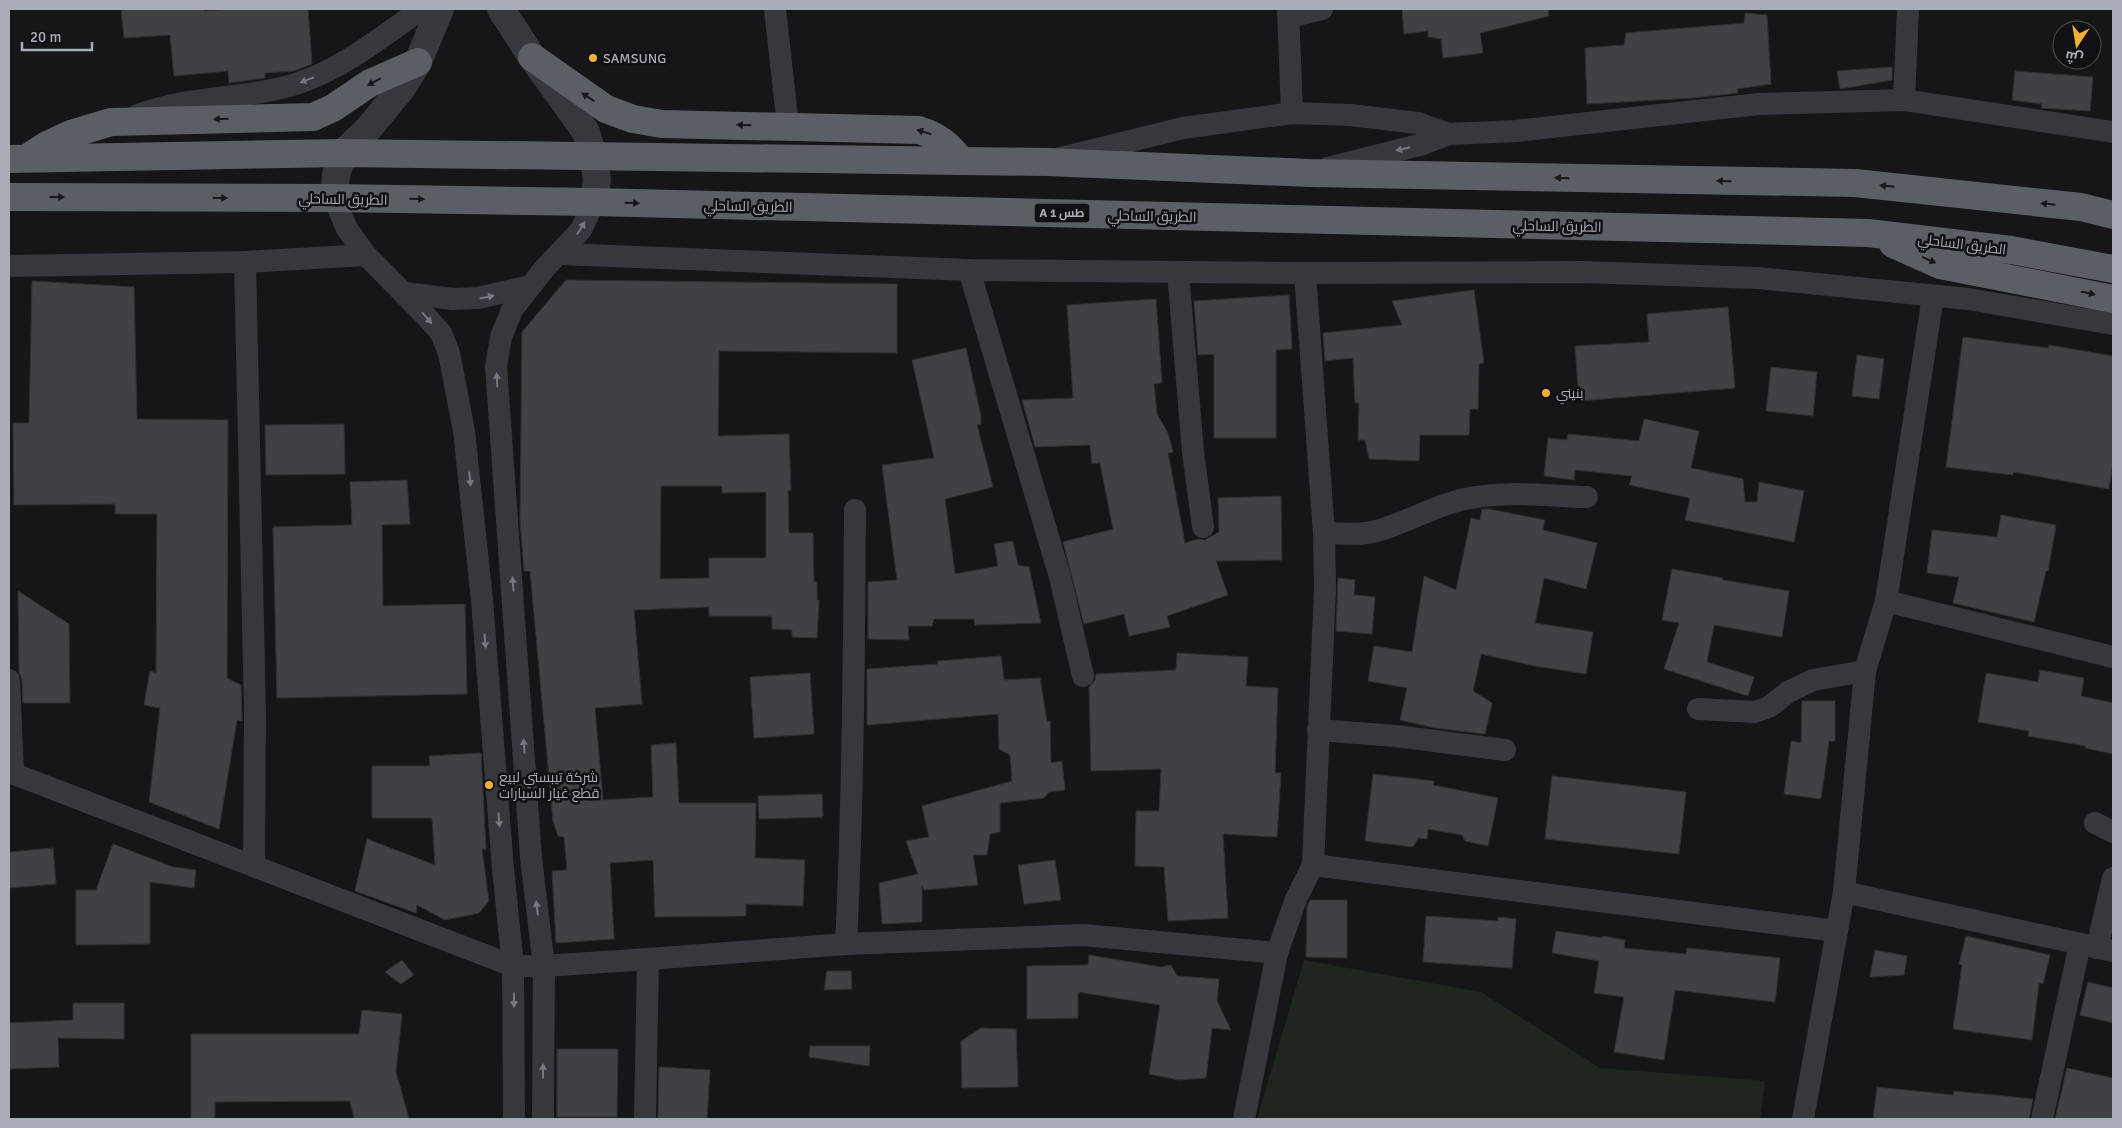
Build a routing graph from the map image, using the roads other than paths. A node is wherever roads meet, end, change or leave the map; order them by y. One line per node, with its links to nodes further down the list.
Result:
1 (422, 9): 12 (street, one-way to 12)
2 (440, 9): 9 (street)
3 (501, 9): 8 (street)
4 (775, 9): 13 (street)
5 (1322, 9): 7 (street)
6 (1908, 9): 10 (street)
7 (1288, 13): 11 (street)
8 (532, 57): 13 (highway, one-way to 8); 17 (street)
9 (418, 62): 12 (highway, one-way to 12); 16 (street)
10 (1904, 100): 14 (street); 15 (street)
11 (1292, 113): 15 (street); 20 (street)
12 (127, 120): 18 (highway)
13 (788, 126): 19 (highway, one-way to 13)
14 (2113, 132)
15 (1449, 134): 21 (street, one-way to 21)
16 (343, 153): 17 (highway); 18 (highway); 23 (street)
17 (593, 155): 19 (highway); 24 (street)
18 (17, 159)
19 (961, 161): 20 (highway)
20 (1047, 162): 21 (highway)
21 (1309, 173): 26 (highway, one-way to 21)
22 (9, 197): 23 (highway, الطريق الساحلي / A 1 طس, one-way to 23)
23 (334, 198): 24 (highway, الطريق الساحلي / A 1 طس, one-way to 24); 30 (street)
24 (594, 202): 28 (highway, الطريق الساحلي / A 1 طس, one-way to 28); 29 (street, one-way to 24)
25 (2113, 204): 26 (highway)
26 (2081, 207): 27 (highway)
27 (2113, 215)
28 (1868, 234): 33 (highway, الطريق الساحلي / A 1 طس); 40 (highway, one-way to 40)
29 (560, 254): 34 (street); 37 (street)
30 (366, 255): 31 (street); 38 (street)
31 (245, 262): 32 (street); 56 (street)
32 (9, 266)
33 (2113, 269)
34 (969, 270): 35 (street); 49 (street)
35 (1178, 272): 36 (street); 44 (street)
36 (1305, 273): 39 (street); 45 (street)
37 (530, 286): 38 (street, one-way to 37); 65 (street, one-way to 37)
38 (404, 293): 64 (street, one-way to 64)
39 (1932, 296): 41 (street); 46 (street)
40 (2113, 299)
41 (2113, 324)
42 (1588, 497): 45 (street)
43 (855, 510): 60 (street)
44 (1203, 527)
45 (1324, 533): 52 (street)
46 (1886, 601): 47 (street); 48 (street)
47 (2113, 657)
48 (1866, 672): 51 (street); 58 (street)
49 (1082, 676)
50 (9, 680): 54 (street)
51 (1698, 709)
52 (1318, 730): 53 (street); 55 (street)
53 (1505, 750)
54 (11, 772): 56 (street)
55 (1312, 865): 59 (street); 62 (street)
56 (254, 866): 64 (street)
57 (2113, 878): 61 (street)
58 (1844, 892): 59 (street); 61 (street)
59 (1836, 931): 70 (street)
60 (846, 944): 62 (street); 63 (street)
61 (2097, 948): 71 (street)
62 (1277, 953): 69 (street)
63 (648, 959): 65 (street); 68 (street)
64 (513, 966): 65 (street); 66 (street, one-way to 66)
65 (544, 966): 67 (street, one-way to 65)
66 (514, 1119)
67 (543, 1119)
68 (645, 1119)
69 (1244, 1119)
70 (1803, 1119)
71 (2042, 1119)

